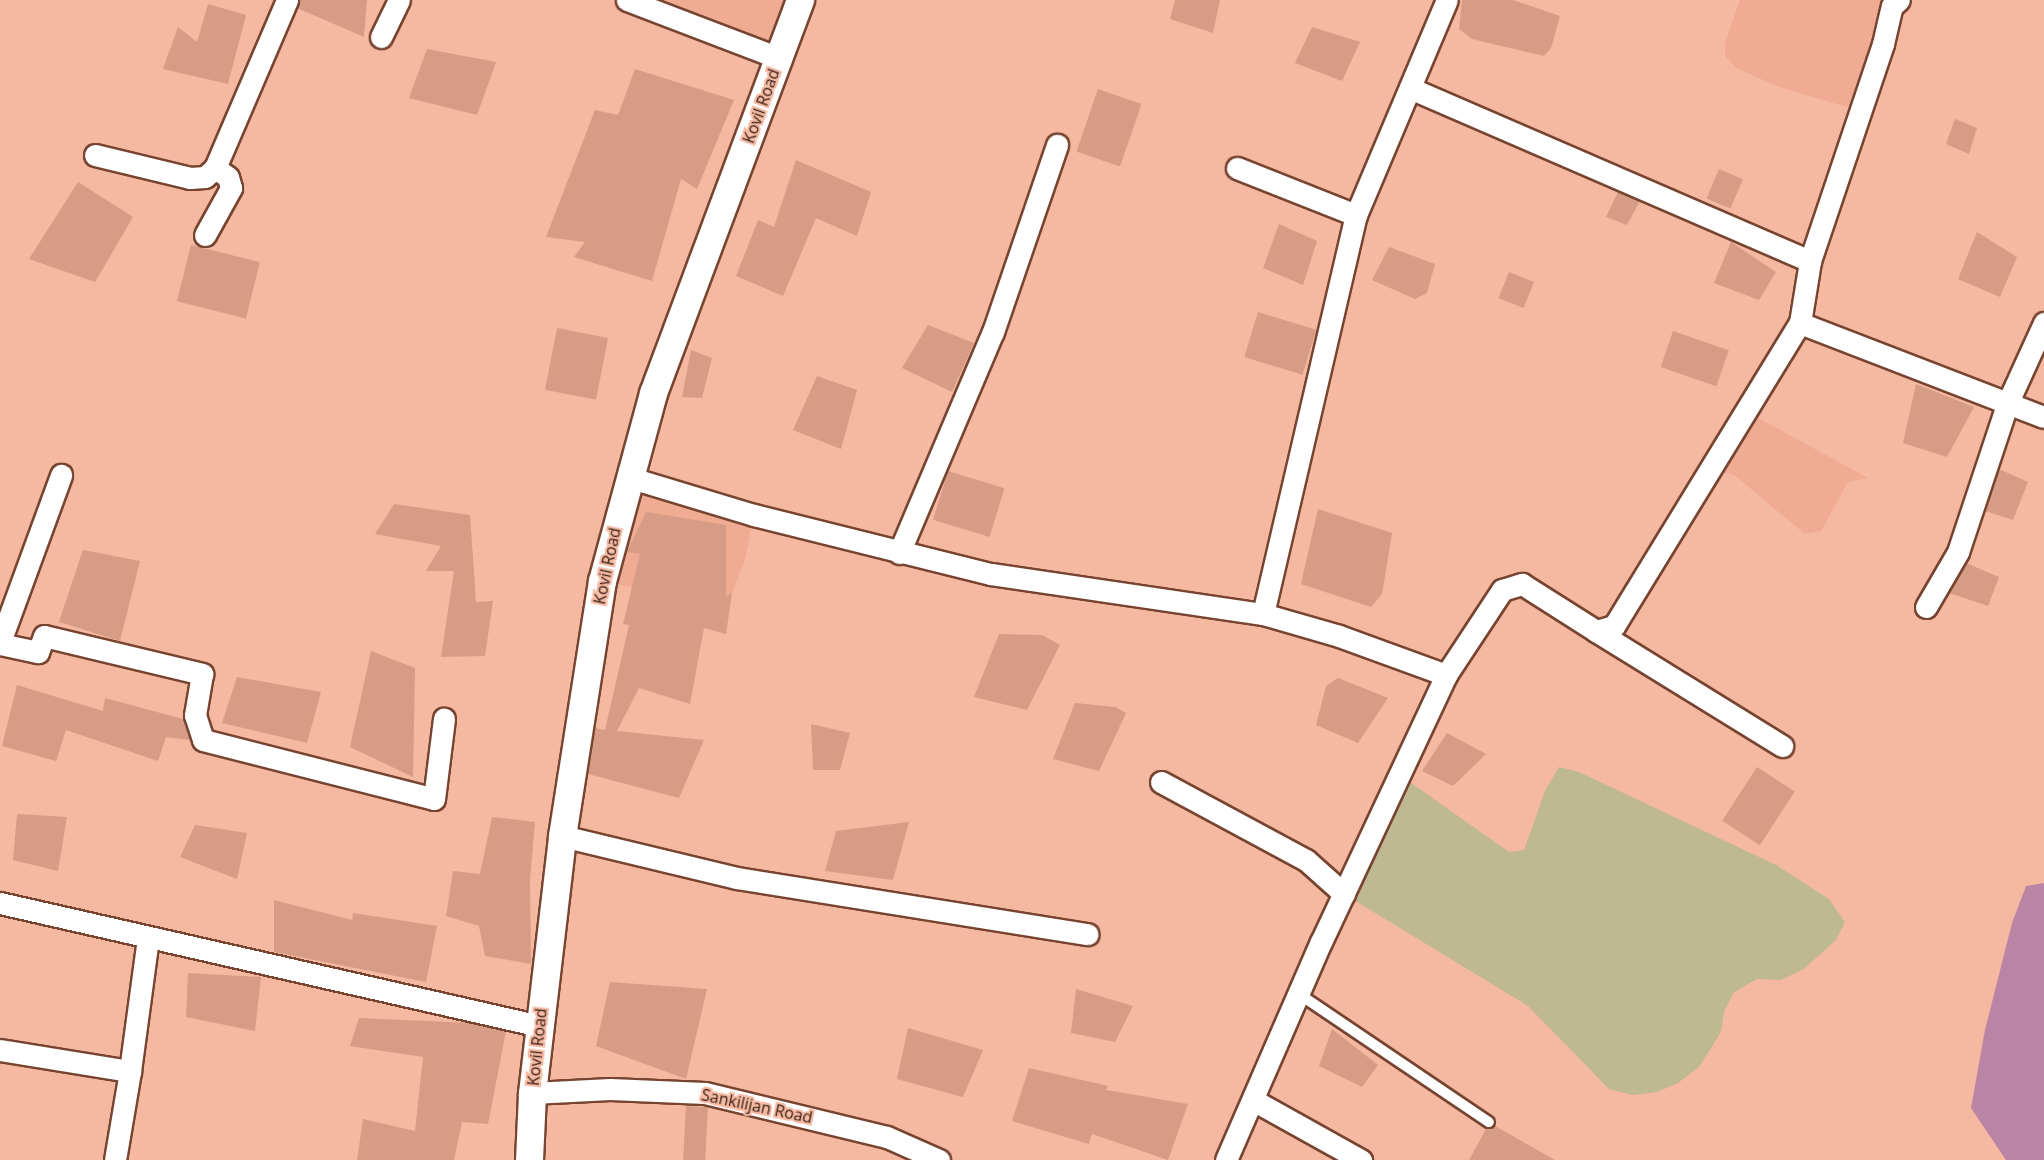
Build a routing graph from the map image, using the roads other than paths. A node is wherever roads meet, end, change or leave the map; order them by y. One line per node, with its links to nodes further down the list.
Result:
1 (287, 0): 12 (street)
2 (399, 0): 7 (street)
3 (627, 0): 8 (street)
4 (800, 0): 8 (street, Kovil Road)
5 (1447, 0): 9 (street)
6 (1899, 0): 16 (street)
7 (381, 37)
8 (779, 58): 22 (street, Kovil Road)
9 (1410, 87): 14 (street); 16 (street)
10 (1057, 145): 23 (street)
11 (95, 155): 12 (street)
12 (215, 168): 15 (street)
13 (1237, 168): 14 (street)
14 (1356, 214): 25 (street)
15 (205, 235)
16 (1810, 261): 17 (street)
17 (1800, 323): 19 (street); 26 (street)
18 (2044, 323): 19 (street)
19 (2008, 402): 20 (street); 24 (street)
20 (2044, 417)
21 (61, 475): 27 (street)
22 (628, 477): 23 (street); 32 (street, Kovil Road)
23 (899, 553): 25 (street)
24 (1926, 607)
25 (1263, 614): 28 (street)
26 (1596, 631): 28 (street); 30 (street)
27 (0, 643): 29 (street)
28 (1446, 675): 33 (street)
29 (444, 719)
30 (1782, 746)
31 (1161, 783): 33 (street)
32 (562, 836): 35 (street); 38 (street, Kovil Road)
33 (1344, 894): 37 (street)
34 (0, 903): 36 (street)
35 (1088, 934)
36 (148, 937): 38 (street); 40 (street)
37 (1299, 994): 42 (street); 43 (lane)
38 (540, 1026): 41 (street, Kovil Road)
39 (0, 1050): 40 (street)
40 (130, 1071): 44 (street)
41 (532, 1093): 45 (street, Kovil Road); 46 (street, Sankilijan Road)
42 (1254, 1100): 47 (street); 48 (street)
43 (1489, 1122)
44 (115, 1160)
45 (529, 1160)
46 (939, 1160)
47 (1226, 1160)
48 (1361, 1160)

